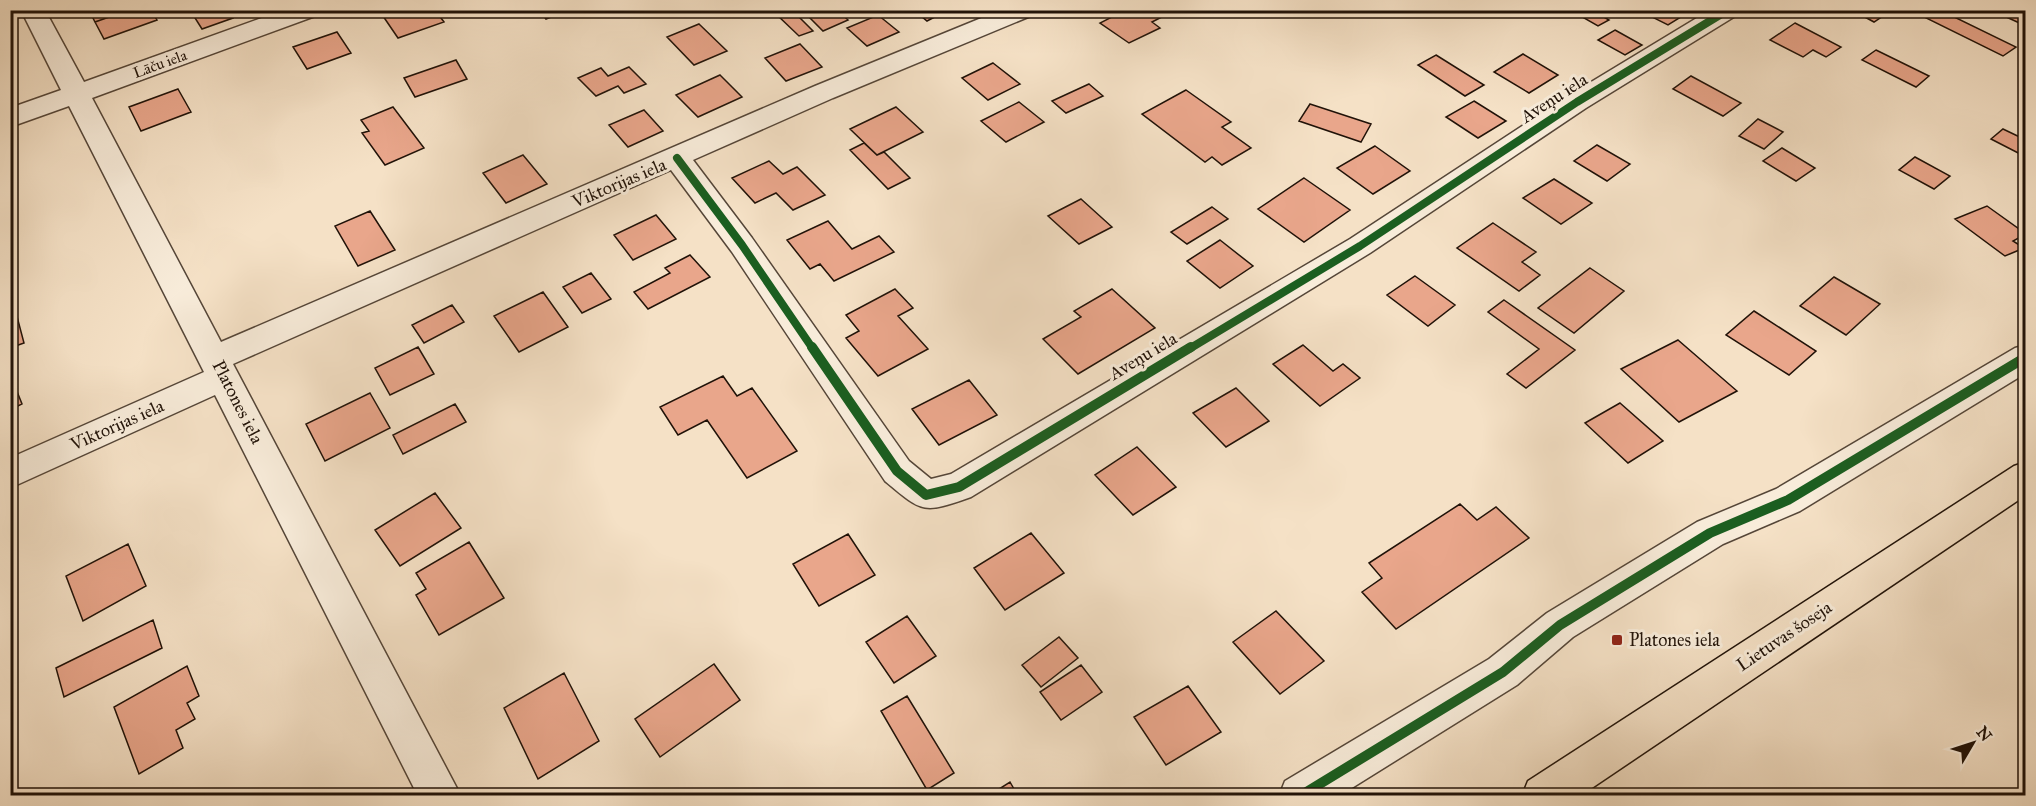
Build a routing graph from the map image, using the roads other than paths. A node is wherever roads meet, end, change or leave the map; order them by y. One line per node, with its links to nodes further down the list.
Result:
1 (33, 10): 5 (street, Platones iela)
2 (309, 10): 5 (street, Lāču iela)
3 (1024, 10): 7 (street, Viktorijas iela)
4 (1728, 10): 7 (street, Aveņu iela)
5 (76, 94): 6 (street, Lāču iela); 9 (street, Platones iela)
6 (10, 118)
7 (678, 158): 9 (street, Viktorijas iela)
8 (2025, 357): 13 (street)
9 (220, 368): 10 (street, Viktorijas iela); 12 (street, Platones iela)
10 (10, 474)
11 (2025, 476): 14 (main road, Lietuvas šoseja)
12 (440, 795)
13 (1300, 795)
14 (1544, 795)

